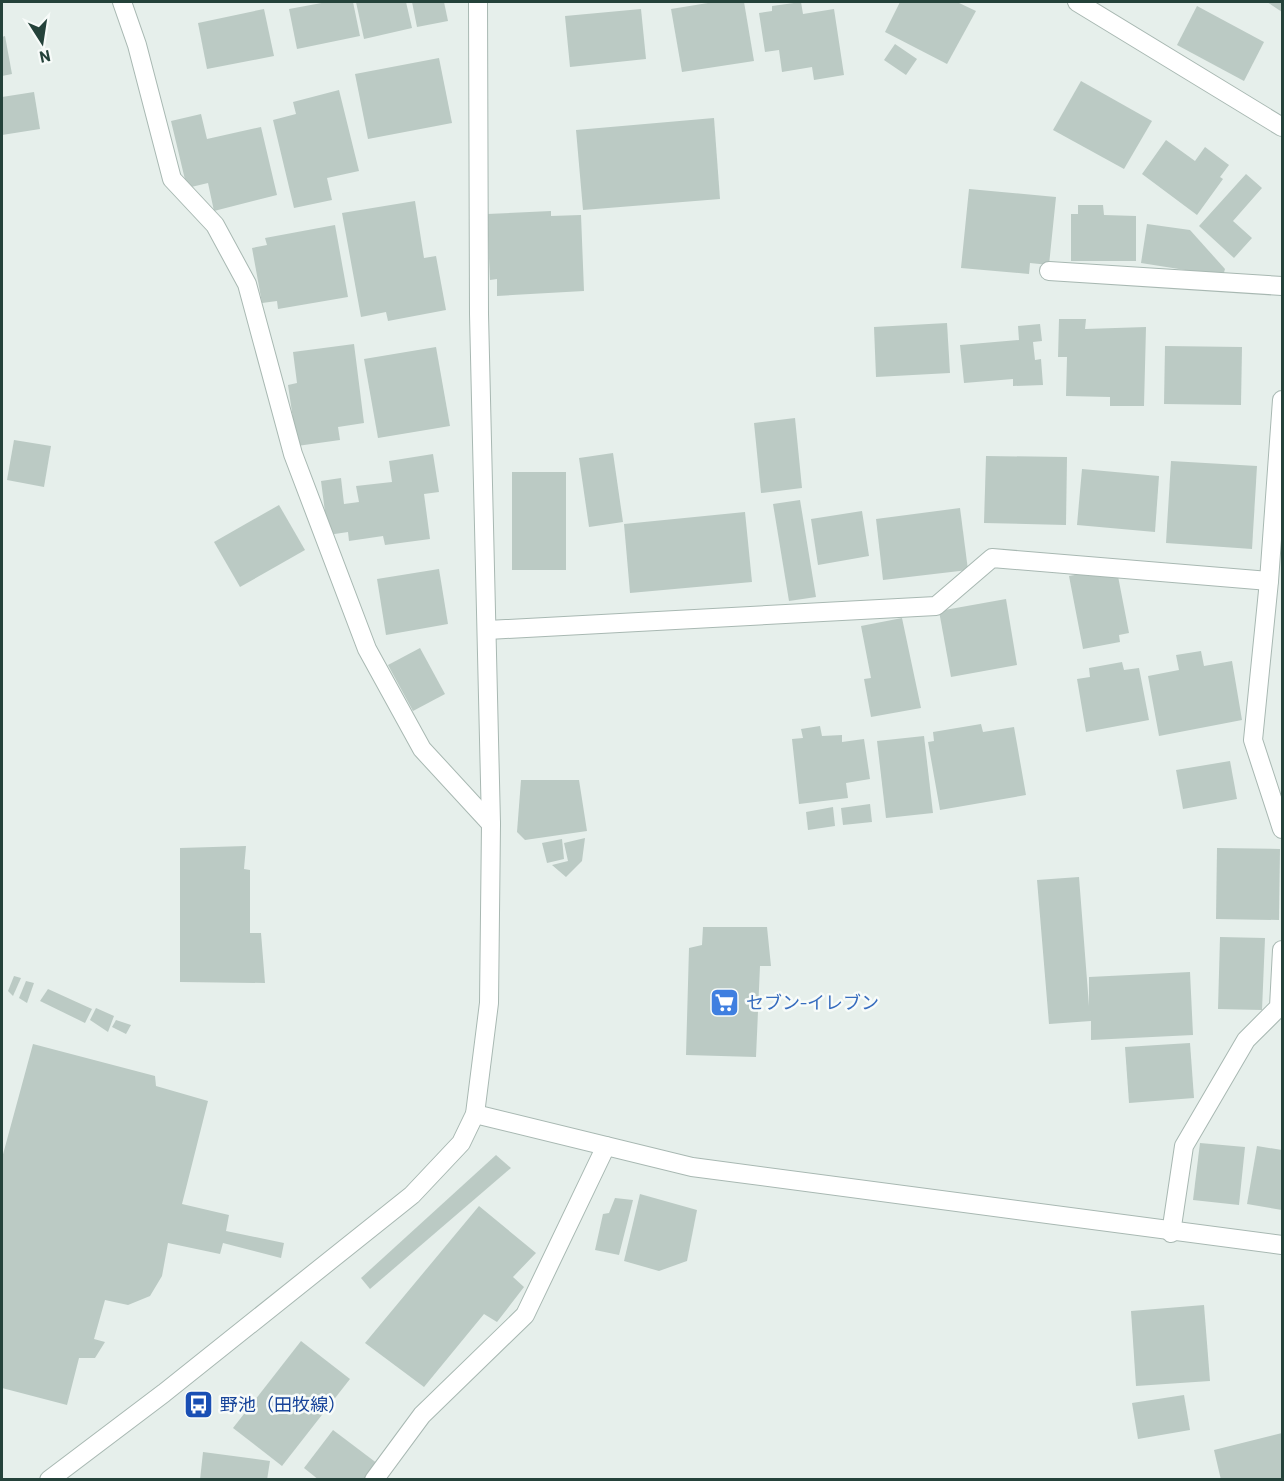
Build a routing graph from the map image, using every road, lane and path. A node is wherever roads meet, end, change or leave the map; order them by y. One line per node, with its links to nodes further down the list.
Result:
1 (122, 2): 10 (street)
2 (478, 2): 9 (street)
3 (1077, 2): 4 (street)
4 (1282, 127)
5 (1048, 271): 6 (street)
6 (1282, 286)
7 (1282, 400): 8 (street)
8 (1269, 581): 9 (street); 11 (street)
9 (488, 630): 10 (street)
10 (491, 824): 13 (street)
11 (1282, 829)
12 (1282, 950): 15 (street)
13 (475, 1114): 14 (street); 17 (street)
14 (606, 1146): 15 (street); 18 (street)
15 (1171, 1233): 16 (street)
16 (1282, 1245)
17 (49, 1479)
18 (374, 1479)

